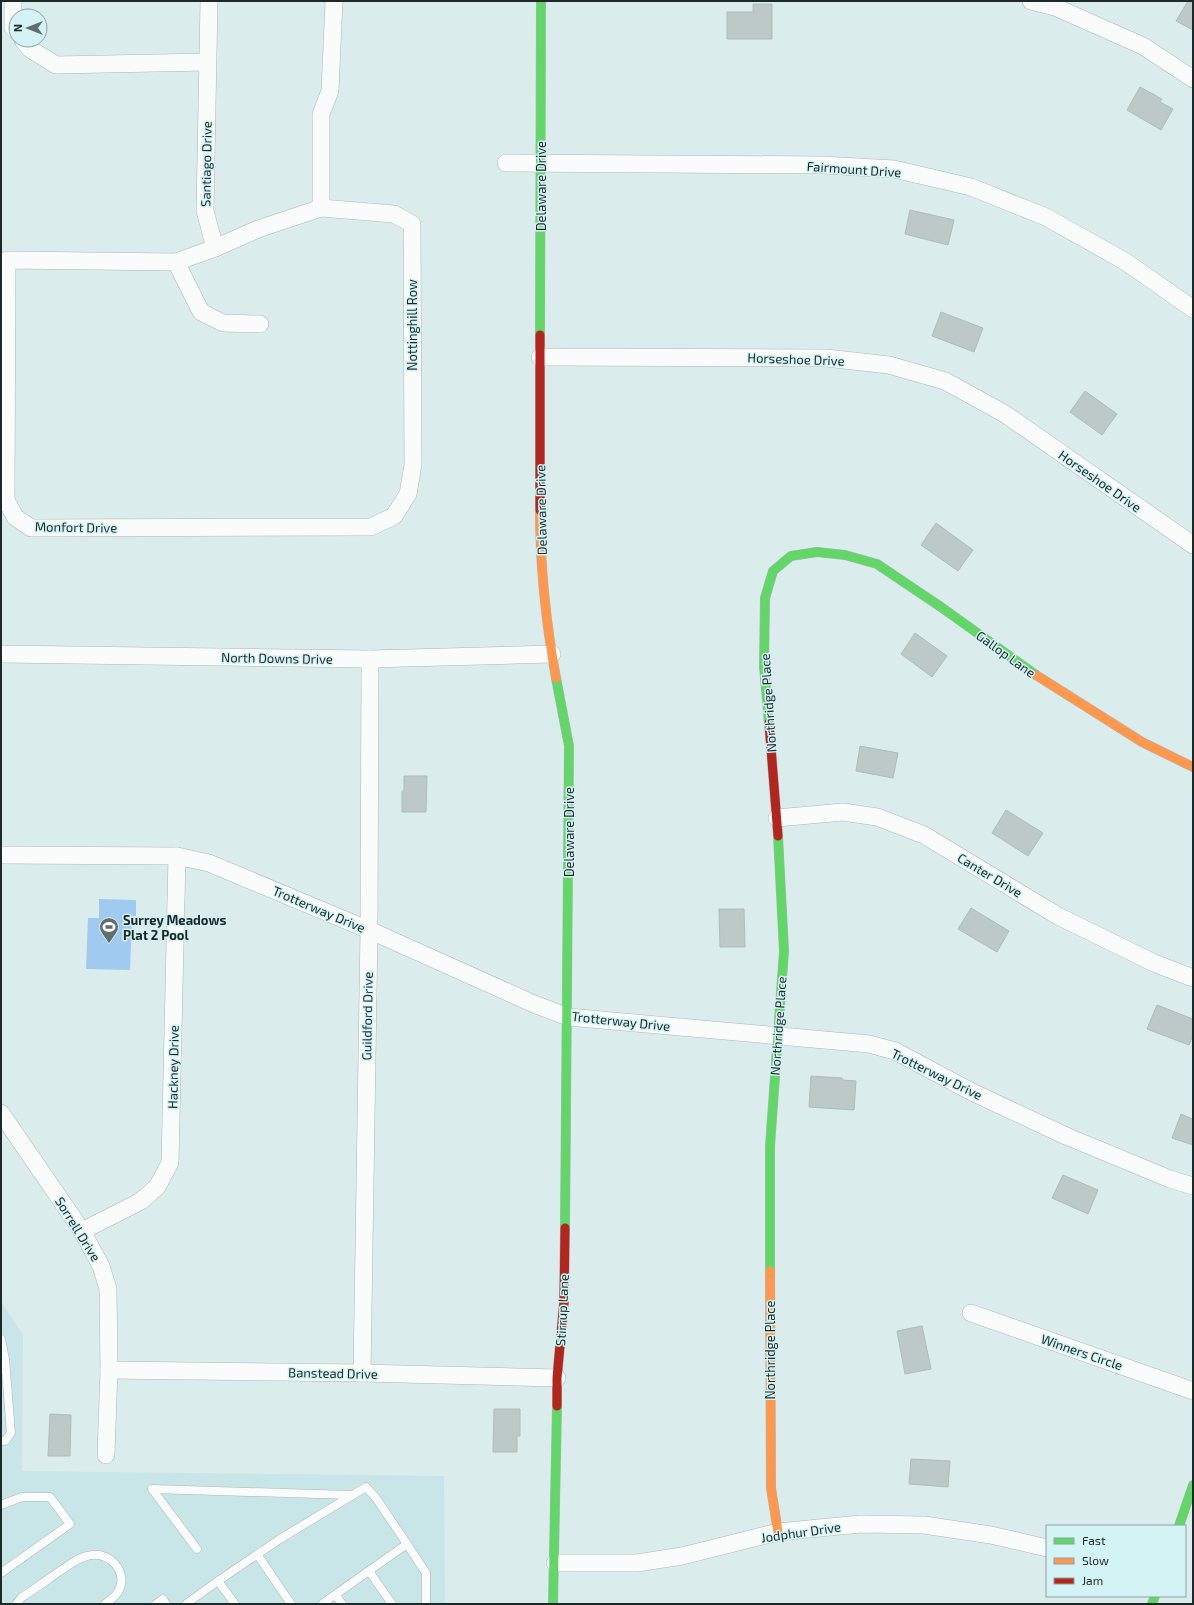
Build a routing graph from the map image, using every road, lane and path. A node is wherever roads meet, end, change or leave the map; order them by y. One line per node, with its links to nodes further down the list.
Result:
1 (209, 1): 6 (street, Santiago Drive)
2 (334, 1): 10 (street)
3 (541, 1): 9 (street, Delaware Drive)
4 (1031, 1): 7 (street)
5 (29, 48): 6 (street)
6 (207, 62): 11 (street, Santiago Drive)
7 (1193, 79)
8 (506, 163): 9 (street, Fairmount Drive)
9 (542, 164): 13 (street, Fairmount Drive); 15 (street, Delaware Drive)
10 (321, 208): 11 (street, Nottinghill Row); 16 (street, Nottinghill Row)
11 (215, 248): 12 (street)
12 (176, 262): 14 (street); 16 (street, Monfort Drive)
13 (1193, 309)
14 (260, 324)
15 (540, 357): 17 (street, Horseshoe Drive); 20 (street, Delaware Drive)
16 (394, 516)
17 (1193, 545)
18 (817, 552): 22 (street, Gallop Lane); 23 (street, Northridge Place)
19 (1, 654): 21 (street, North Downs Drive)
20 (552, 654): 21 (street, North Downs Drive); 28 (street, Delaware Drive)
21 (370, 659): 26 (street, Guildford Drive)
22 (1193, 767)
23 (777, 818): 27 (street, Canter Drive); 29 (street, Northridge Place)
24 (1, 855): 25 (street, Trotterway Drive)
25 (177, 856): 26 (street, Trotterway Drive); 32 (street, Hackney Drive)
26 (368, 930): 28 (street, Trotterway Drive); 36 (street, Guildford Drive)
27 (1193, 978)
28 (568, 1016): 29 (street, Trotterway Drive); 37 (street, Stirrup Lane)
29 (777, 1035): 31 (street, Trotterway Drive); 45 (street, Northridge Place)
30 (1, 1113): 32 (street, Sorrell Drive)
31 (1193, 1186)
32 (82, 1231): 35 (street, Sorrell Drive)
33 (971, 1313): 38 (street, Winners Circle)
34 (1, 1339): 39 (lane)
35 (109, 1370): 36 (street, Banstead Drive); 40 (street, Sorrell Drive)
36 (362, 1373): 37 (street, Banstead Drive)
37 (557, 1378): 50 (street, Stirrup Lane)
38 (1193, 1390)
39 (1, 1441)
40 (106, 1455)
41 (1193, 1484): 44 (street)
42 (351, 1495): 46 (lane); 48 (lane); 49 (lane)
43 (1, 1505): 52 (lane)
44 (1179, 1525)
45 (778, 1532): 47 (street, Jodphur Drive); 50 (street, Jodphur Drive)
46 (407, 1544): 51 (lane); 65 (lane)
47 (1046, 1548)
48 (197, 1549)
49 (257, 1554): 53 (lane); 61 (lane)
50 (555, 1563): 66 (street, Stirrup Lane)
51 (369, 1571): 54 (lane); 64 (lane)
52 (1, 1573)
53 (218, 1581): 59 (lane); 60 (lane)
54 (336, 1595): 62 (lane); 63 (lane)
55 (16, 1604): 56 (lane)
56 (105, 1604)
57 (156, 1604): 58 (lane)
58 (166, 1604)
59 (186, 1604)
60 (235, 1604)
61 (291, 1604)
62 (322, 1604)
63 (342, 1604)
64 (392, 1604)
65 (426, 1604)
66 (554, 1604)

